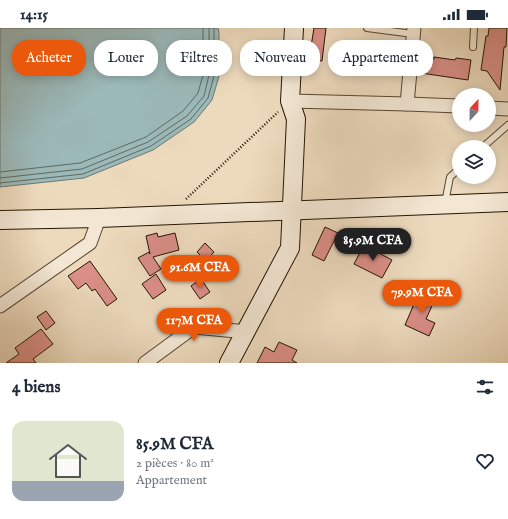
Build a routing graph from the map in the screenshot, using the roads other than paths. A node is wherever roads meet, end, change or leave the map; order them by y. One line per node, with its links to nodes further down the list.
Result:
1 (294, 28): 6 (main road)
2 (367, 28): 4 (lane)
3 (474, 28): 5 (lane)
4 (414, 31): 7 (street)
5 (473, 47)
6 (290, 101): 7 (street); 16 (main road)
7 (406, 104): 8 (street)
8 (452, 106)
9 (496, 108): 10 (street)
10 (508, 109)
11 (508, 125): 12 (lane)
12 (491, 140)
13 (452, 175): 15 (lane)
14 (508, 202): 15 (main road)
15 (444, 204): 16 (main road)
16 (291, 211): 17 (main road); 20 (main road)
17 (99, 218): 18 (main road); 19 (street)
18 (0, 220)
19 (0, 306)
20 (247, 332): 21 (street); 22 (main road)
21 (145, 363)
22 (229, 363)

